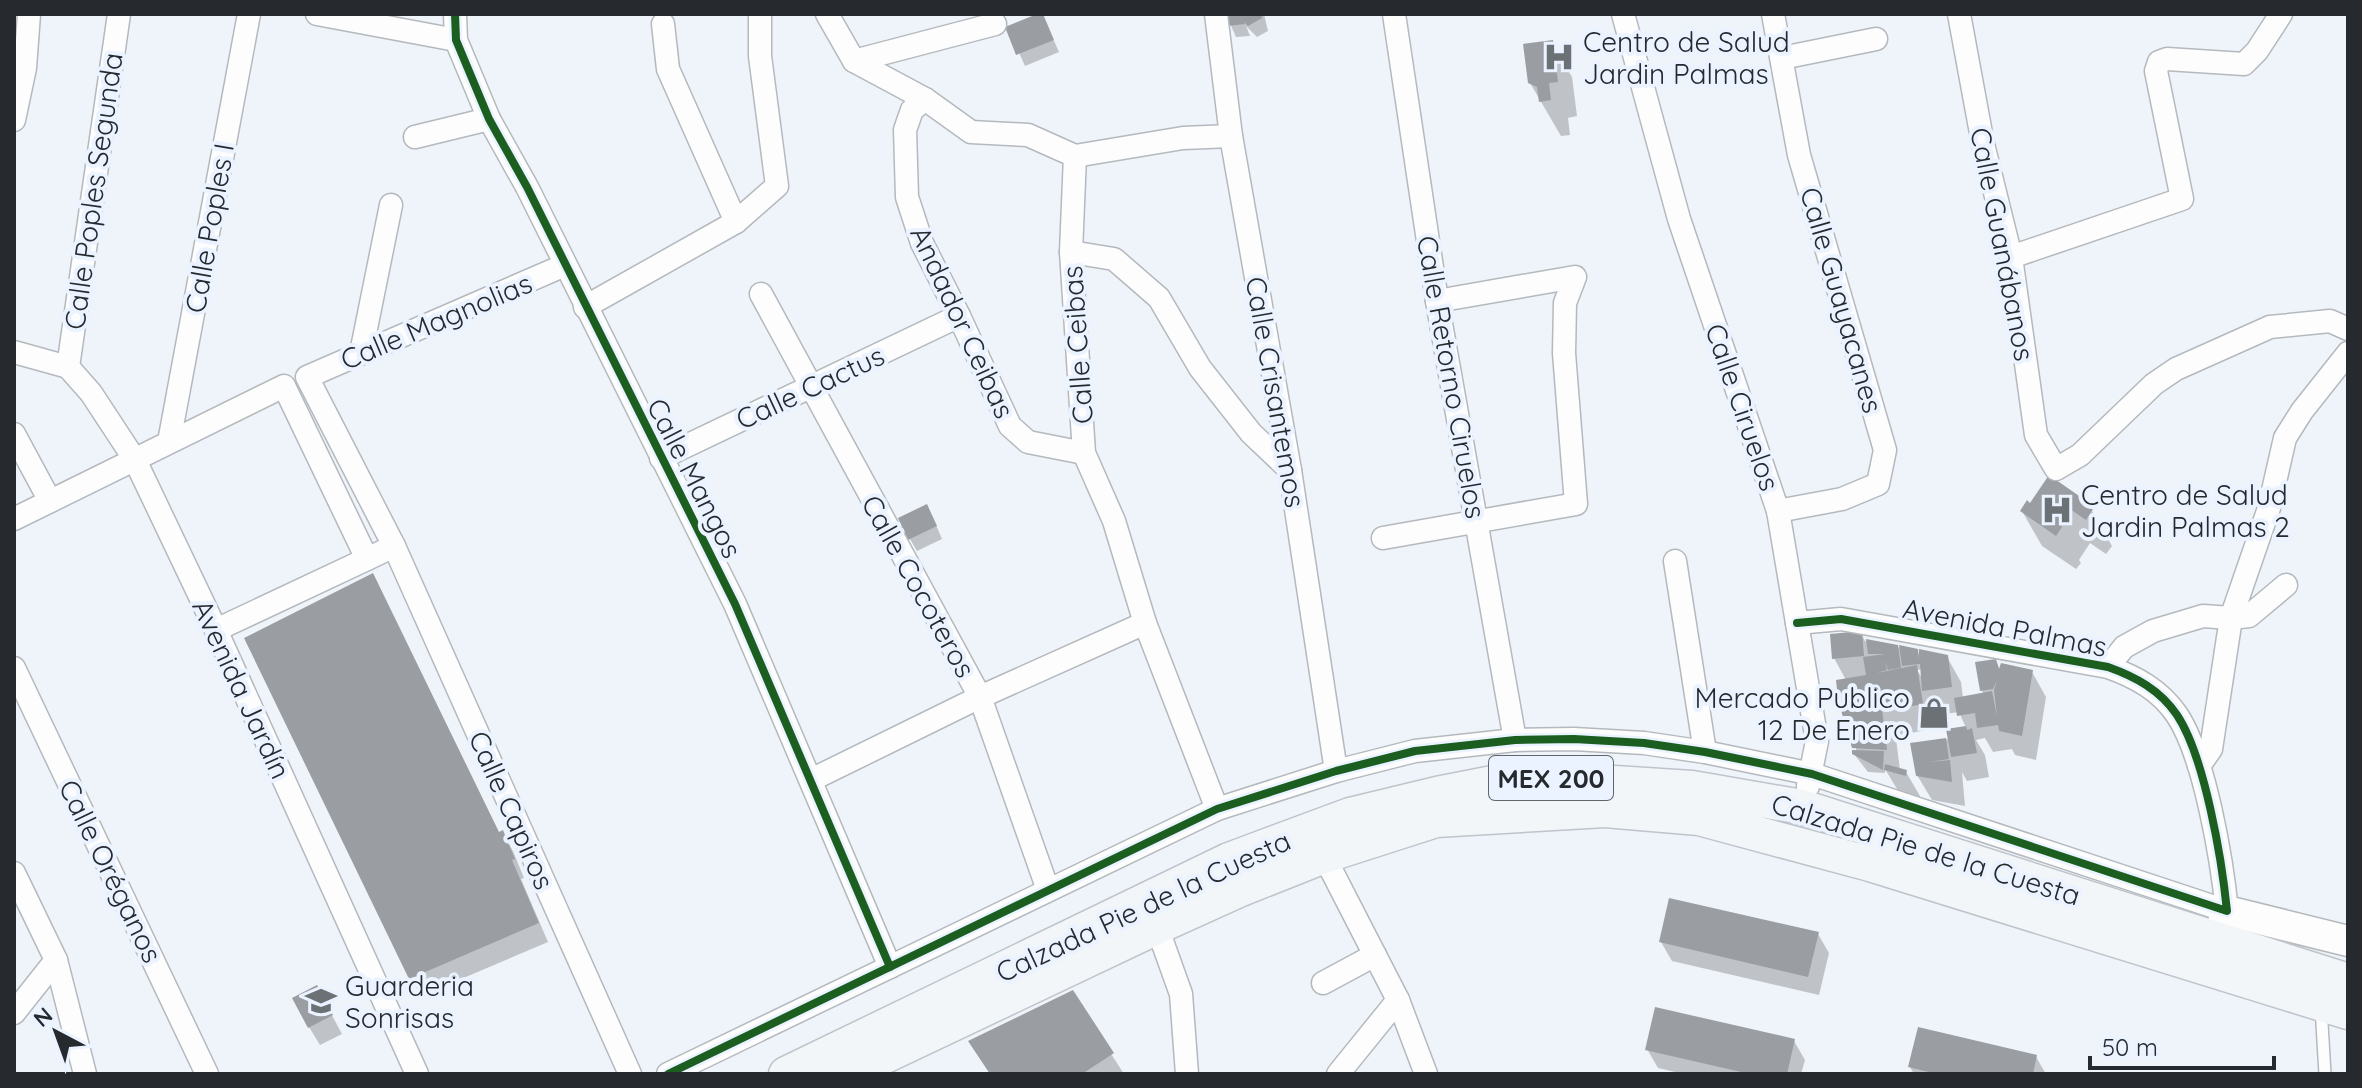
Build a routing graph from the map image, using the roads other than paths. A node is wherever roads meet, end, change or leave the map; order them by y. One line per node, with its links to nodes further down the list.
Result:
1 (29, 14): 22 (street)
2 (119, 14): 39 (street, Calle Poples Segunda)
3 (249, 14): 43 (street, Calle Poples I)
4 (317, 14): 17 (street)
5 (455, 14): 17 (street, Calle Mangos)
6 (760, 14): 27 (street)
7 (827, 14): 19 (street)
8 (1216, 14): 23 (street, Calle Crisantemos)
9 (1394, 14): 32 (street, Calle Retorno Ciruelos)
10 (1623, 14): 49 (street, Calle Ciruelos)
11 (1773, 14): 18 (street, Calle Guayacanes)
12 (1959, 14): 29 (street, Calle Guanábanos)
13 (2281, 14): 29 (street)
14 (663, 24): 27 (street)
15 (995, 24): 19 (street)
16 (1876, 39): 18 (street)
17 (456, 40): 21 (street, Calle Mangos)
18 (1782, 58): 49 (street, Calle Guayacanes)
19 (854, 61): 20 (street)
20 (925, 99): 25 (street); 34 (street, Andador Ceibas)
21 (489, 119): 24 (street); 30 (street, Calle Mangos)
22 (14, 120)
23 (1231, 136): 25 (street); 47 (street, Calle Crisantemos)
24 (415, 137)
25 (1075, 156): 28 (street, Calle Ceibas)
26 (391, 205): 37 (street)
27 (736, 222): 33 (street)
28 (1071, 252): 44 (street, Calle Ceibas); 47 (street)
29 (2011, 257): 35 (street, Calle Guanábanos)
30 (565, 265): 33 (street, Calle Mangos); 37 (street, Calle Magnolias)
31 (761, 294): 41 (street, Calle Cocoteros)
32 (1437, 301): 51 (street, Calle Retorno Ciruelos); 51 (street)
33 (585, 307): 45 (street, Calle Mangos)
34 (959, 316): 41 (street, Calle Cactus); 44 (street, Andador Ceibas)
35 (2348, 329)
36 (14, 352): 39 (street)
37 (361, 353): 40 (street, Calle Magnolias)
38 (2348, 353): 57 (street)
39 (68, 367): 46 (street, Avenida Jardín)
40 (307, 377): 53 (street, Calle Capiros)
41 (809, 386): 45 (street, Calle Cactus); 63 (street, Calle Cocoteros)
42 (14, 434): 48 (street)
43 (169, 442): 46 (street); 54 (street)
44 (1084, 453): 58 (street, Calle Ceibas)
45 (661, 458): 69 (street, Calle Mangos)
46 (135, 460): 48 (street); 60 (street, Avenida Jardín)
47 (1290, 470): 67 (street, Calle Crisantemos)
48 (50, 501): 50 (street)
49 (1778, 511): 59 (street, Calle Ciruelos)
50 (14, 519)
51 (1478, 523): 52 (street); 64 (street, Calle Retorno Ciruelos)
52 (1383, 538)
53 (394, 546): 54 (street); 89 (street, Calle Capiros)
54 (367, 559): 60 (street)
55 (1675, 561): 65 (street)
56 (2286, 585): 57 (street)
57 (2231, 618): 61 (street); 66 (street)
58 (1145, 623): 63 (street); 71 (street, Calle Ceibas)
59 (1797, 623): 61 (street, Avenida Palmas); 68 (street, Calle Ciruelos)
60 (216, 630): 88 (street, Avenida Jardín)
61 (2108, 667): 66 (street, Avenida Palmas)
62 (14, 668): 87 (street, Calle Oréganos)
63 (980, 697): 69 (street); 74 (street, Calle Cocoteros)
64 (1515, 740): 65 (street); 67 (street)
65 (1705, 752): 68 (street)
66 (2199, 766): 75 (street, Avenida Palmas)
67 (1336, 771): 71 (street)
68 (1812, 774): 70 (street, Calle Ciruelos); 75 (street)
69 (811, 780): 80 (street, Calle Mangos)
70 (1802, 807): 75 (main road, Calzada Pie de la Cuesta / MEX 200); 91 (main road, Calzada Pie de la Cuesta / MEX 200)
71 (1217, 809): 74 (street)
72 (1324, 856): 76 (main road, Calzada Pie de la Cuesta / MEX 200); 78 (street); 84 (main road, Calzada Pie de la Cuesta / MEX 200)
73 (14, 873): 79 (street)
74 (1048, 890): 80 (street)
75 (2223, 924): 77 (main road); 81 (main road, Calzada Pie de la Cuesta / MEX 200)
76 (1157, 927): 92 (main road, Calzada Pie de la Cuesta / MEX 200); 93 (street)
77 (2348, 940)
78 (1375, 955): 82 (street); 83 (street)
79 (56, 960): 85 (street); 86 (street)
80 (890, 967): 90 (street)
81 (2348, 981)
82 (1323, 983)
83 (1398, 1000): 94 (street); 95 (street)
84 (2335, 1007): 96 (lane)
85 (14, 1013)
86 (85, 1074)
87 (207, 1074)
88 (417, 1074)
89 (630, 1074)
90 (668, 1074)
91 (786, 1074)
92 (847, 1074)
93 (1187, 1074)
94 (1338, 1074)
95 (1426, 1074)
96 (2325, 1074)

